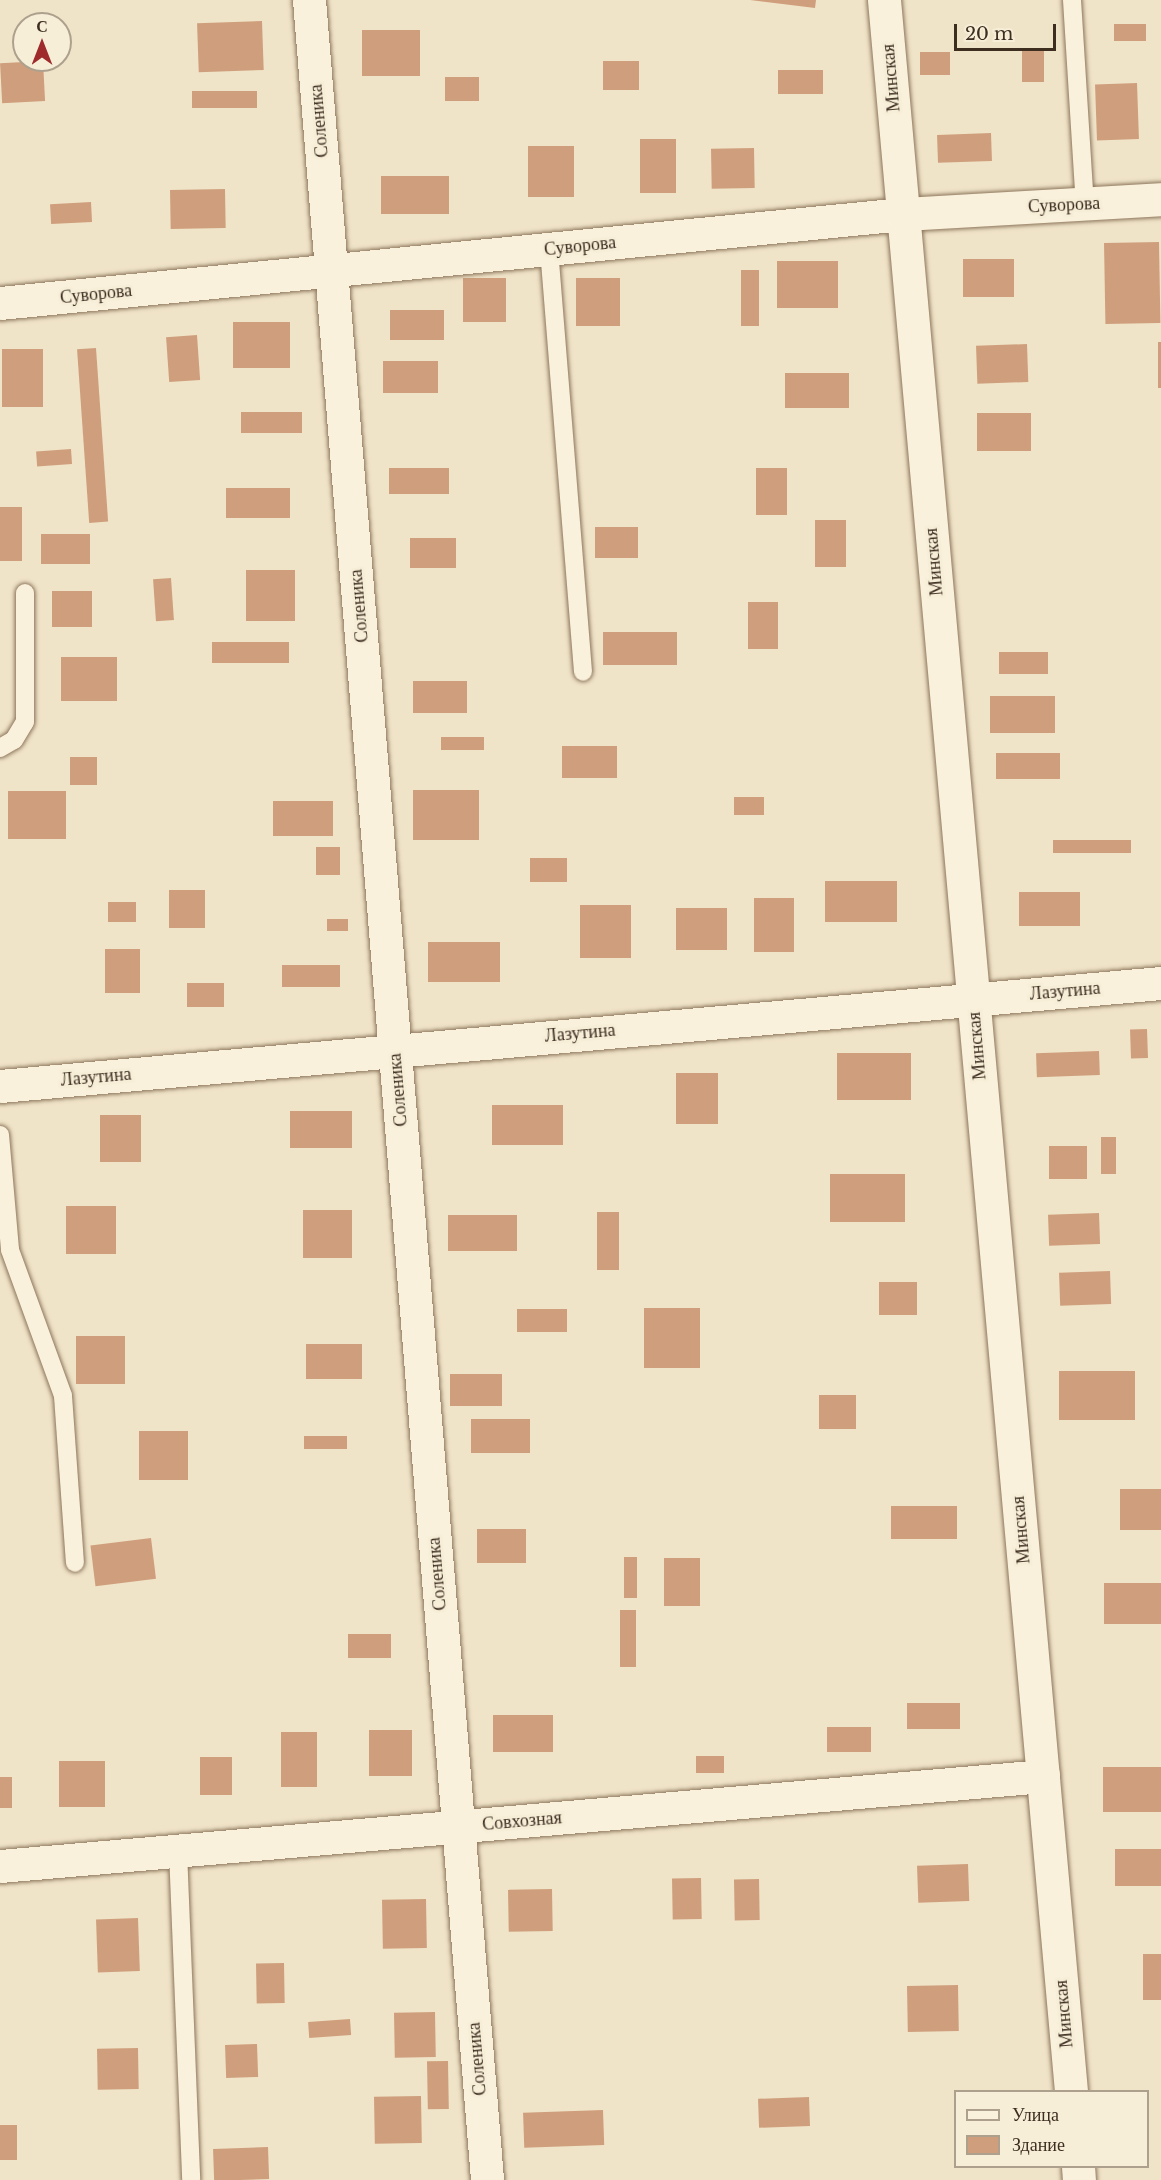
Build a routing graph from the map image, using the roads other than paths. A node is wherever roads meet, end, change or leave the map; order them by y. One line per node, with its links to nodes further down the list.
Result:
1 (309, 0): 8 (street, Соленика)
2 (884, 0): 6 (street, Минская)
3 (1072, 0): 5 (lane)
4 (1161, 199): 5 (street, Суворова)
5 (1085, 204): 6 (street, Суворова)
6 (903, 214): 7 (street, Суворова); 14 (street, Минская)
7 (549, 249): 8 (street, Суворова); 11 (lane)
8 (331, 270): 9 (street, Суворова); 15 (street, Соленика)
9 (0, 303)
10 (25, 593): 12 (lane)
11 (583, 672)
12 (0, 748)
13 (1161, 983): 14 (street, Лазутина)
14 (973, 999): 15 (street, Лазутина); 19 (street, Минская)
15 (395, 1049): 16 (street, Лазутина); 20 (street, Соленика)
16 (0, 1086)
17 (0, 1135): 18 (lane)
18 (75, 1563)
19 (1043, 1776): 20 (street, Совхозная); 23 (street, Минская)
20 (458, 1827): 21 (street, Совхозная); 25 (street, Соленика)
21 (178, 1851): 22 (street, Совхозная); 24 (lane)
22 (0, 1866)
23 (1071, 2090)
24 (191, 2180)
25 (487, 2180)

